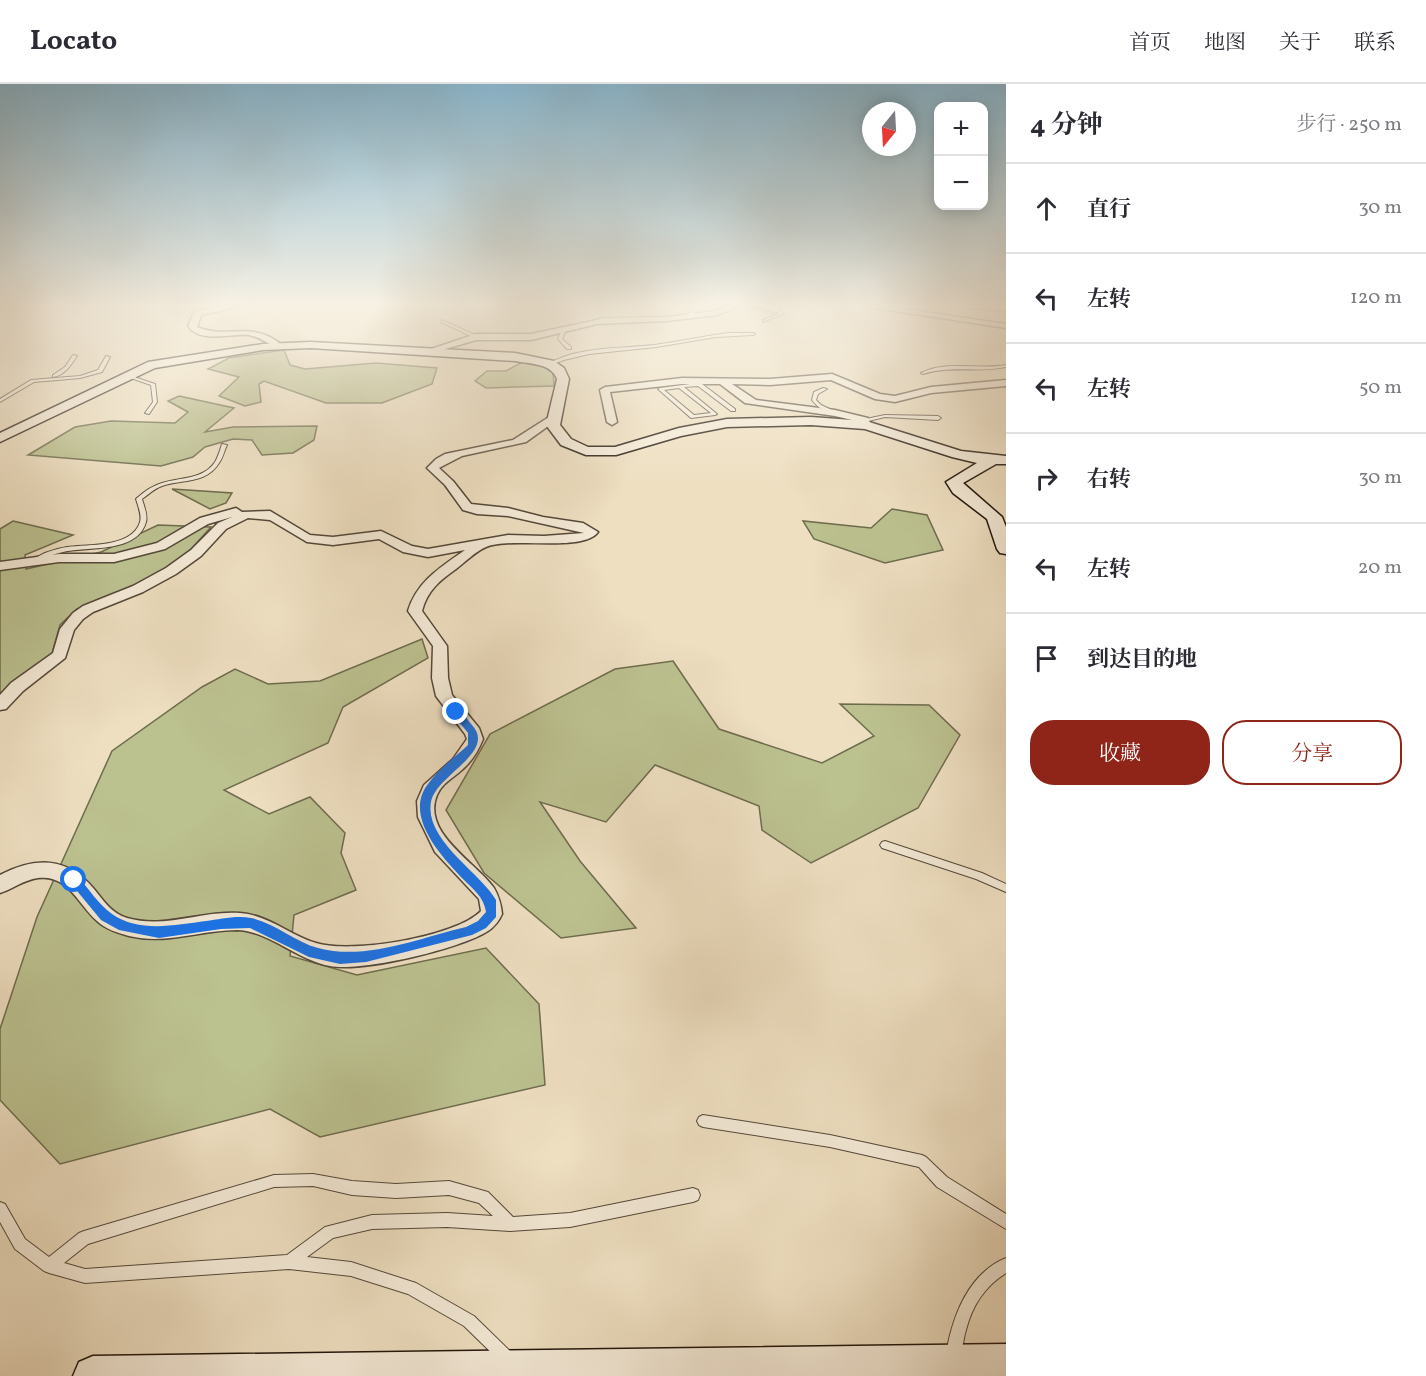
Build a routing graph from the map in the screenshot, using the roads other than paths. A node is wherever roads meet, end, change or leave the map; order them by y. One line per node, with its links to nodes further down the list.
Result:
1 (69, 366): 8 (lane)
2 (103, 366): 8 (lane)
3 (152, 366): 7 (street)
4 (553, 366): 19 (street)
5 (1005, 366): 6 (lane)
6 (923, 373)
7 (127, 375): 16 (lane); 22 (street)
8 (52, 378): 14 (lane)
9 (722, 381): 10 (street); 11 (street); 17 (street)
10 (701, 382): 12 (lane); 15 (lane); 20 (street)
11 (1006, 383)
12 (680, 386): 12 (lane)
13 (825, 389): 17 (lane)
14 (0, 401)
15 (733, 410)
16 (147, 413)
17 (835, 413): 21 (street)
18 (938, 418): 21 (lane)
19 (553, 419): 21 (street); 26 (street)
20 (612, 422)
21 (865, 423): 24 (street)
22 (0, 438)
23 (224, 445): 28 (lane)
24 (999, 460): 27 (street)
25 (266, 514): 26 (street); 28 (street); 30 (street)
26 (482, 543): 32 (street)
27 (1006, 549)
28 (35, 561): 29 (street)
29 (0, 566)
30 (0, 705)
31 (885, 845): 33 (lane)
32 (0, 885)
33 (1006, 888)
34 (703, 1121): 37 (lane)
35 (693, 1195): 38 (lane)
36 (0, 1209): 41 (lane)
37 (1006, 1222)
38 (510, 1224): 39 (lane); 41 (lane)
39 (289, 1262): 41 (lane); 44 (lane)
40 (1006, 1264): 43 (lane)
41 (49, 1266)
42 (1006, 1364): 43 (street)
43 (952, 1365): 44 (street)
44 (520, 1370): 45 (street)
45 (93, 1376)

